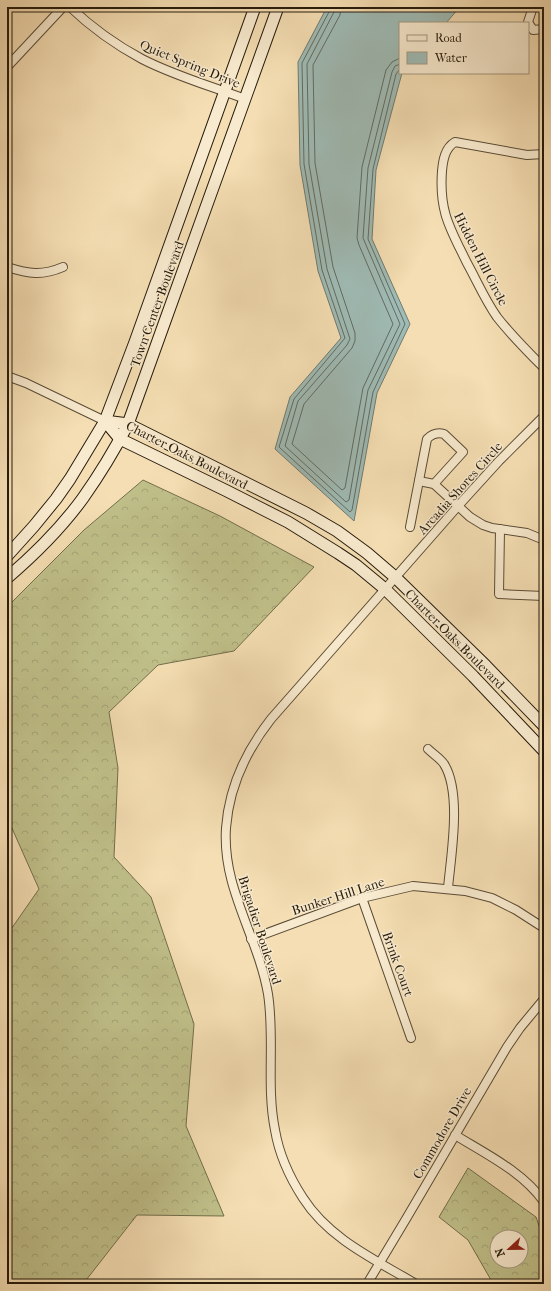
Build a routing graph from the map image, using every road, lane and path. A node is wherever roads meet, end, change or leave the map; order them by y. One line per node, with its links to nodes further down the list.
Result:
1 (63, 7): 9 (street)
2 (70, 7): 10 (street, Quiet Spring Drive)
3 (255, 7): 10 (street, Town Center Boulevard)
4 (278, 7): 11 (street, Town Center Boulevard)
5 (533, 7): 6 (street)
6 (528, 22)
7 (529, 24): 8 (street)
8 (544, 28)
9 (8, 65)
10 (224, 92): 11 (street, Quiet Spring Drive); 18 (street, Town Center Boulevard)
11 (245, 99): 19 (street, Town Center Boulevard)
12 (544, 154): 15 (street, Hidden Hill Circle)
13 (63, 267): 14 (street)
14 (7, 268)
15 (544, 368)
16 (7, 376): 18 (street)
17 (544, 416): 23 (street, Arcadia Shores Circle)
18 (105, 421): 19 (street, Charter Oaks Boulevard); 20 (street, Charter Oaks Boulevard); 27 (street, Town Center Boulevard)
19 (128, 424): 20 (street, Town Center Boulevard); 28 (street, Charter Oaks Boulevard)
20 (120, 439): 29 (street, Town Center Boulevard); 30 (street, Charter Oaks Boulevard)
21 (419, 481): 22 (street); 22 (street); 24 (street)
22 (434, 484): 23 (street)
23 (458, 506): 25 (street); 28 (street, Arcadia Shores Circle)
24 (410, 527)
25 (500, 529): 26 (street); 31 (street)
26 (544, 540)
27 (7, 556)
28 (395, 577): 30 (street, Brigadier Boulevard); 32 (street, Charter Oaks Boulevard)
29 (7, 578)
30 (385, 589): 34 (street, Charter Oaks Boulevard); 38 (street, Brigadier Boulevard)
31 (544, 596)
32 (544, 726)
33 (428, 749): 35 (street)
34 (544, 750)
35 (448, 888): 36 (street, Bunker Hill Lane); 37 (street, Bunker Hill Lane)
36 (362, 898): 38 (street, Bunker Hill Lane); 40 (street, Brink Court)
37 (544, 928)
38 (251, 939): 43 (street, Brigadier Boulevard)
39 (544, 999): 41 (street, Commodore Drive)
40 (411, 1038)
41 (455, 1135): 42 (street); 43 (street, Commodore Drive)
42 (543, 1200)
43 (380, 1262): 44 (street, Commodore Drive); 45 (street, Brigadier Boulevard)
44 (367, 1284)
45 (416, 1284)

